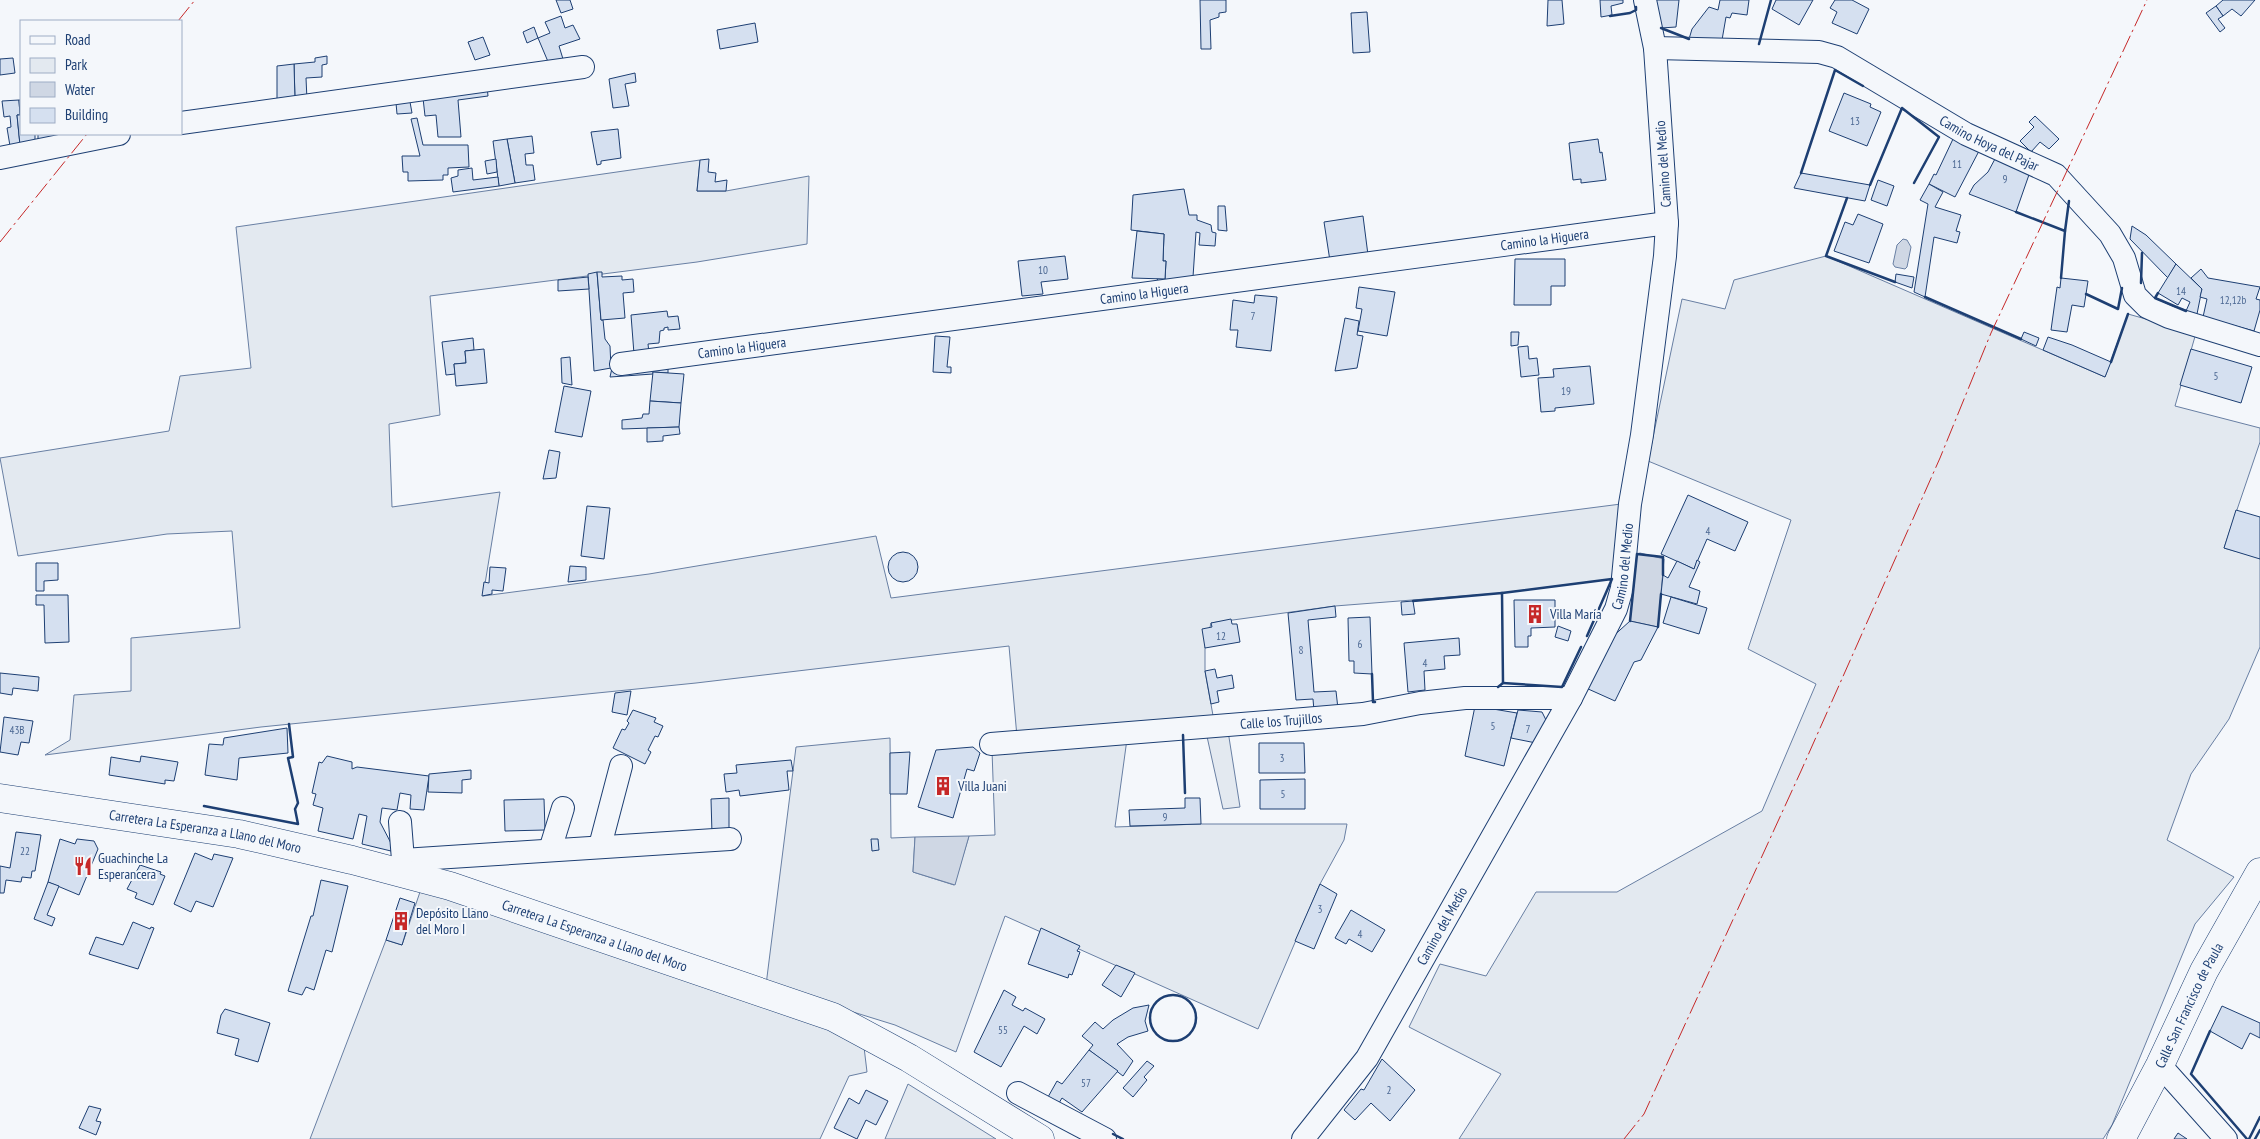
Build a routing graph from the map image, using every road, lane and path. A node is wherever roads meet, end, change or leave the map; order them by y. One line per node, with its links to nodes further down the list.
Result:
1 (1645, 0): 2 (street, Camino del Medio)
2 (1655, 48): 7 (street, Camino del Medio); 8 (street, Camino Hoya del Pajar)
3 (583, 67): 4 (street)
4 (182, 123)
5 (114, 135): 6 (street)
6 (0, 158)
7 (1667, 223): 9 (street, Camino la Higuera); 10 (street, Camino del Medio)
8 (2260, 345)
9 (621, 364)
10 (1571, 698): 11 (street, Calle los Trujillos); 25 (street, Camino del Medio)
11 (991, 744)
12 (621, 766): 17 (street)
13 (0, 798): 19 (main road, Carretera La Esperanza a Llano del Moro)
14 (563, 808): 18 (street)
15 (400, 822): 19 (street)
16 (730, 839): 17 (street)
17 (600, 846): 18 (street)
18 (550, 850): 19 (street)
19 (401, 866): 23 (main road, Carretera La Esperanza a Llano del Moro)
20 (2260, 872): 21 (main road, Calle San Francisco de Paula)
21 (2160, 1065): 26 (main road, Calle San Francisco de Paula); 27 (street)
22 (1018, 1093): 24 (street)
23 (1040, 1139)
24 (1105, 1139)
25 (1303, 1139)
26 (2121, 1139)
27 (2226, 1139)

